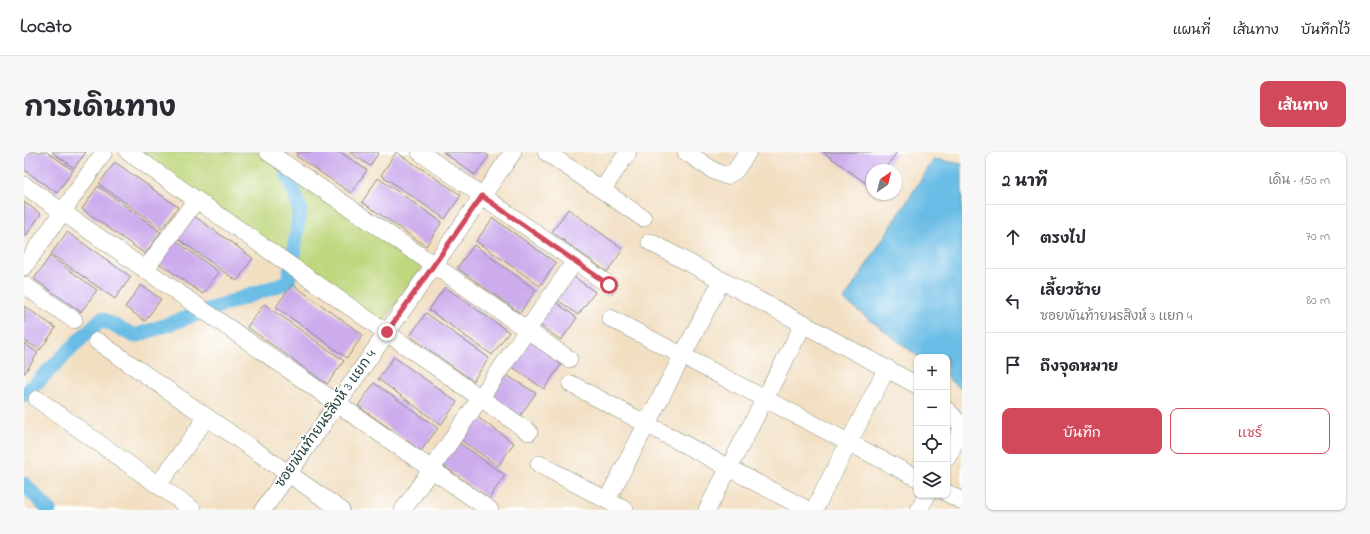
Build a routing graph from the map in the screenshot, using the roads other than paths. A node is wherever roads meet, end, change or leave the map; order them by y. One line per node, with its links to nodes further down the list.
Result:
1 (104, 152): 14 (street)
2 (128, 152): 13 (street)
3 (268, 152): 18 (street)
4 (420, 152): 12 (street)
5 (513, 152): 12 (street, ซอยพันท้ายนรสิงห์ 3 แยก 4)
6 (546, 152): 11 (street)
7 (628, 152): 11 (street)
8 (686, 152): 9 (street)
9 (748, 152)
10 (24, 185): 14 (street)
11 (602, 190): 15 (street)
12 (482, 196): 17 (street); 18 (street, ซอยพันท้ายนรสิงห์ 3 แยก 4)
13 (196, 200): 20 (street); 28 (street)
14 (62, 212): 19 (street); 20 (street)
15 (643, 218)
16 (650, 242): 21 (street)
17 (575, 261): 23 (street); 27 (street)
18 (434, 265): 27 (street); 28 (street, ซอยพันท้ายนรสิงห์ 3 แยก 4)
19 (24, 267)
20 (145, 270): 38 (street)
21 (722, 280): 26 (street); 30 (street)
22 (24, 285): 25 (street)
23 (609, 285)
24 (610, 318): 30 (street)
25 (74, 320)
26 (804, 323): 32 (street); 36 (street)
27 (528, 330): 31 (street); 35 (street)
28 (387, 332): 35 (street); 38 (street, ซอยพันท้ายนรสิงห์ 3 แยก 4)
29 (97, 340): 40 (street)
30 (682, 355): 36 (street); 41 (street)
31 (569, 359)
32 (887, 368): 33 (street); 45 (street)
33 (914, 383)
34 (571, 384): 41 (street)
35 (481, 398): 44 (street); 49 (street)
36 (765, 398): 45 (street); 48 (street)
37 (37, 399): 52 (street)
38 (337, 403): 49 (street); 50 (street, ซอยพันท้ายนรสิงห์ 3 แยก 4)
39 (950, 413): 42 (street)
40 (207, 417): 50 (street); 52 (street)
41 (646, 424): 48 (street); 55 (street)
42 (962, 426)
43 (962, 429): 46 (street)
44 (529, 432)
45 (849, 442): 51 (street); 65 (street)
46 (950, 452)
47 (539, 464): 55 (street)
48 (729, 468): 63 (street); 64 (street)
49 (431, 469): 60 (street); 61 (street)
50 (288, 473): 58 (street, ซอยพันท้ายนรสิงห์ 3 แยก 4); 59 (street)
51 (914, 476)
52 (158, 485): 57 (street)
53 (950, 495): 56 (street)
54 (925, 498): 66 (street)
55 (607, 500): 62 (street)
56 (962, 501)
57 (193, 510)
58 (262, 510)
59 (341, 510)
60 (402, 510)
61 (490, 510)
62 (625, 510)
63 (707, 510)
64 (808, 510)
65 (814, 510)
66 (919, 510)

